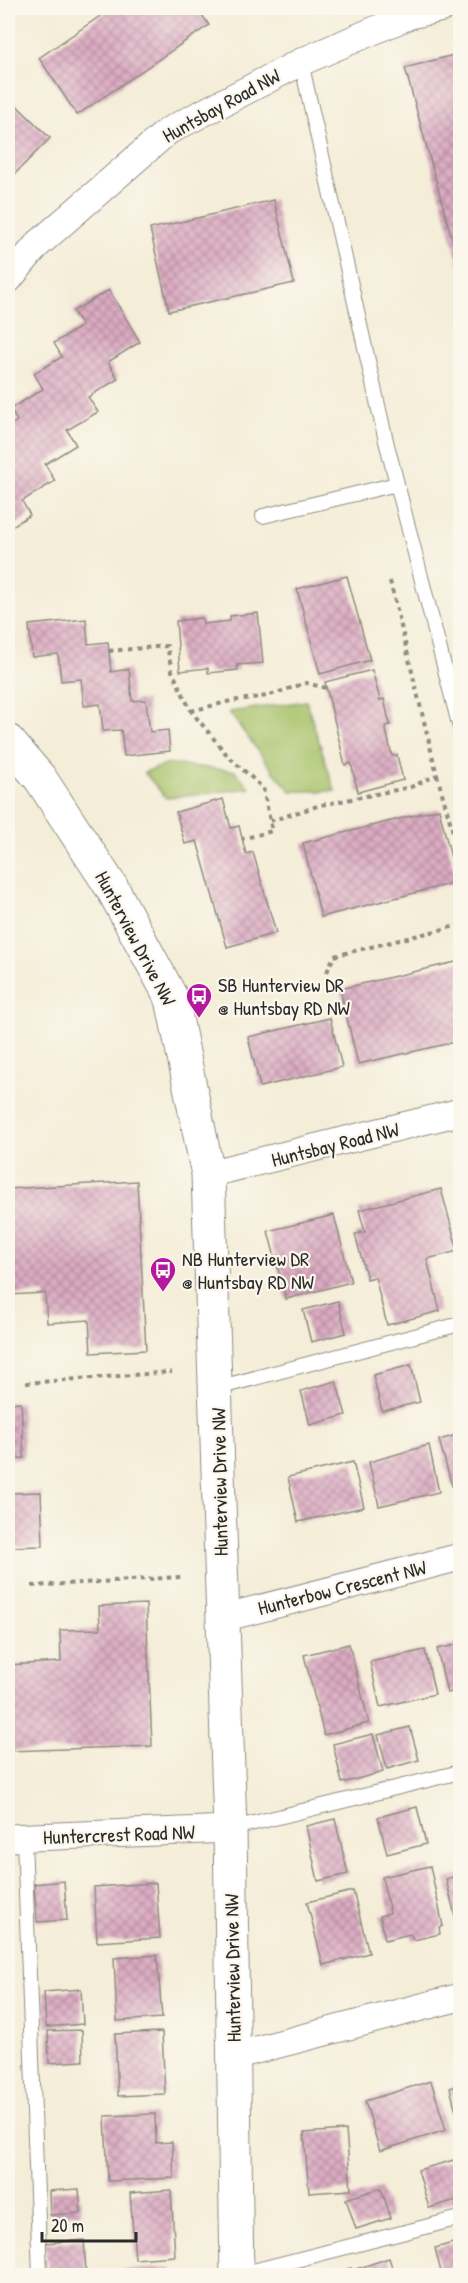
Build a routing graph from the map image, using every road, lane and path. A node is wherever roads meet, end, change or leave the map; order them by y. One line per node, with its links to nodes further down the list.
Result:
1 (442, 8): 2 (street, Huntsbay Road NW)
2 (301, 62): 3 (street, Huntsbay Road NW); 4 (lane)
3 (8, 280)
4 (398, 484): 5 (lane); 10 (lane)
5 (263, 516)
6 (390, 581): 12 (path)
7 (108, 651): 9 (path)
8 (326, 688): 9 (path)
9 (191, 711): 13 (path)
10 (460, 728)
11 (8, 741): 19 (street, Hunterview Drive NW)
12 (437, 775): 13 (path); 15 (path)
13 (270, 821): 14 (path)
14 (242, 839)
15 (460, 857)
16 (460, 925): 17 (path)
17 (327, 972)
18 (460, 1112): 19 (street, Huntsbay Road NW)
19 (208, 1174): 23 (street, Hunterview Drive NW)
20 (460, 1324): 23 (lane)
21 (172, 1372): 22 (path)
22 (26, 1383)
23 (217, 1388): 27 (street, Hunterview Drive NW)
24 (460, 1557): 27 (street, Hunterbow Crescent NW)
25 (181, 1577): 26 (path)
26 (32, 1586)
27 (222, 1618): 29 (street, Hunterview Drive NW)
28 (460, 1772): 29 (lane)
29 (230, 1829): 30 (street, Huntercrest Road NW); 32 (street, Hunterview Drive NW)
30 (16, 1838): 35 (lane)
31 (460, 1997): 32 (street)
32 (233, 2056): 34 (street, Hunterview Drive NW)
33 (460, 2218): 34 (lane)
34 (237, 2275)
35 (40, 2276)

